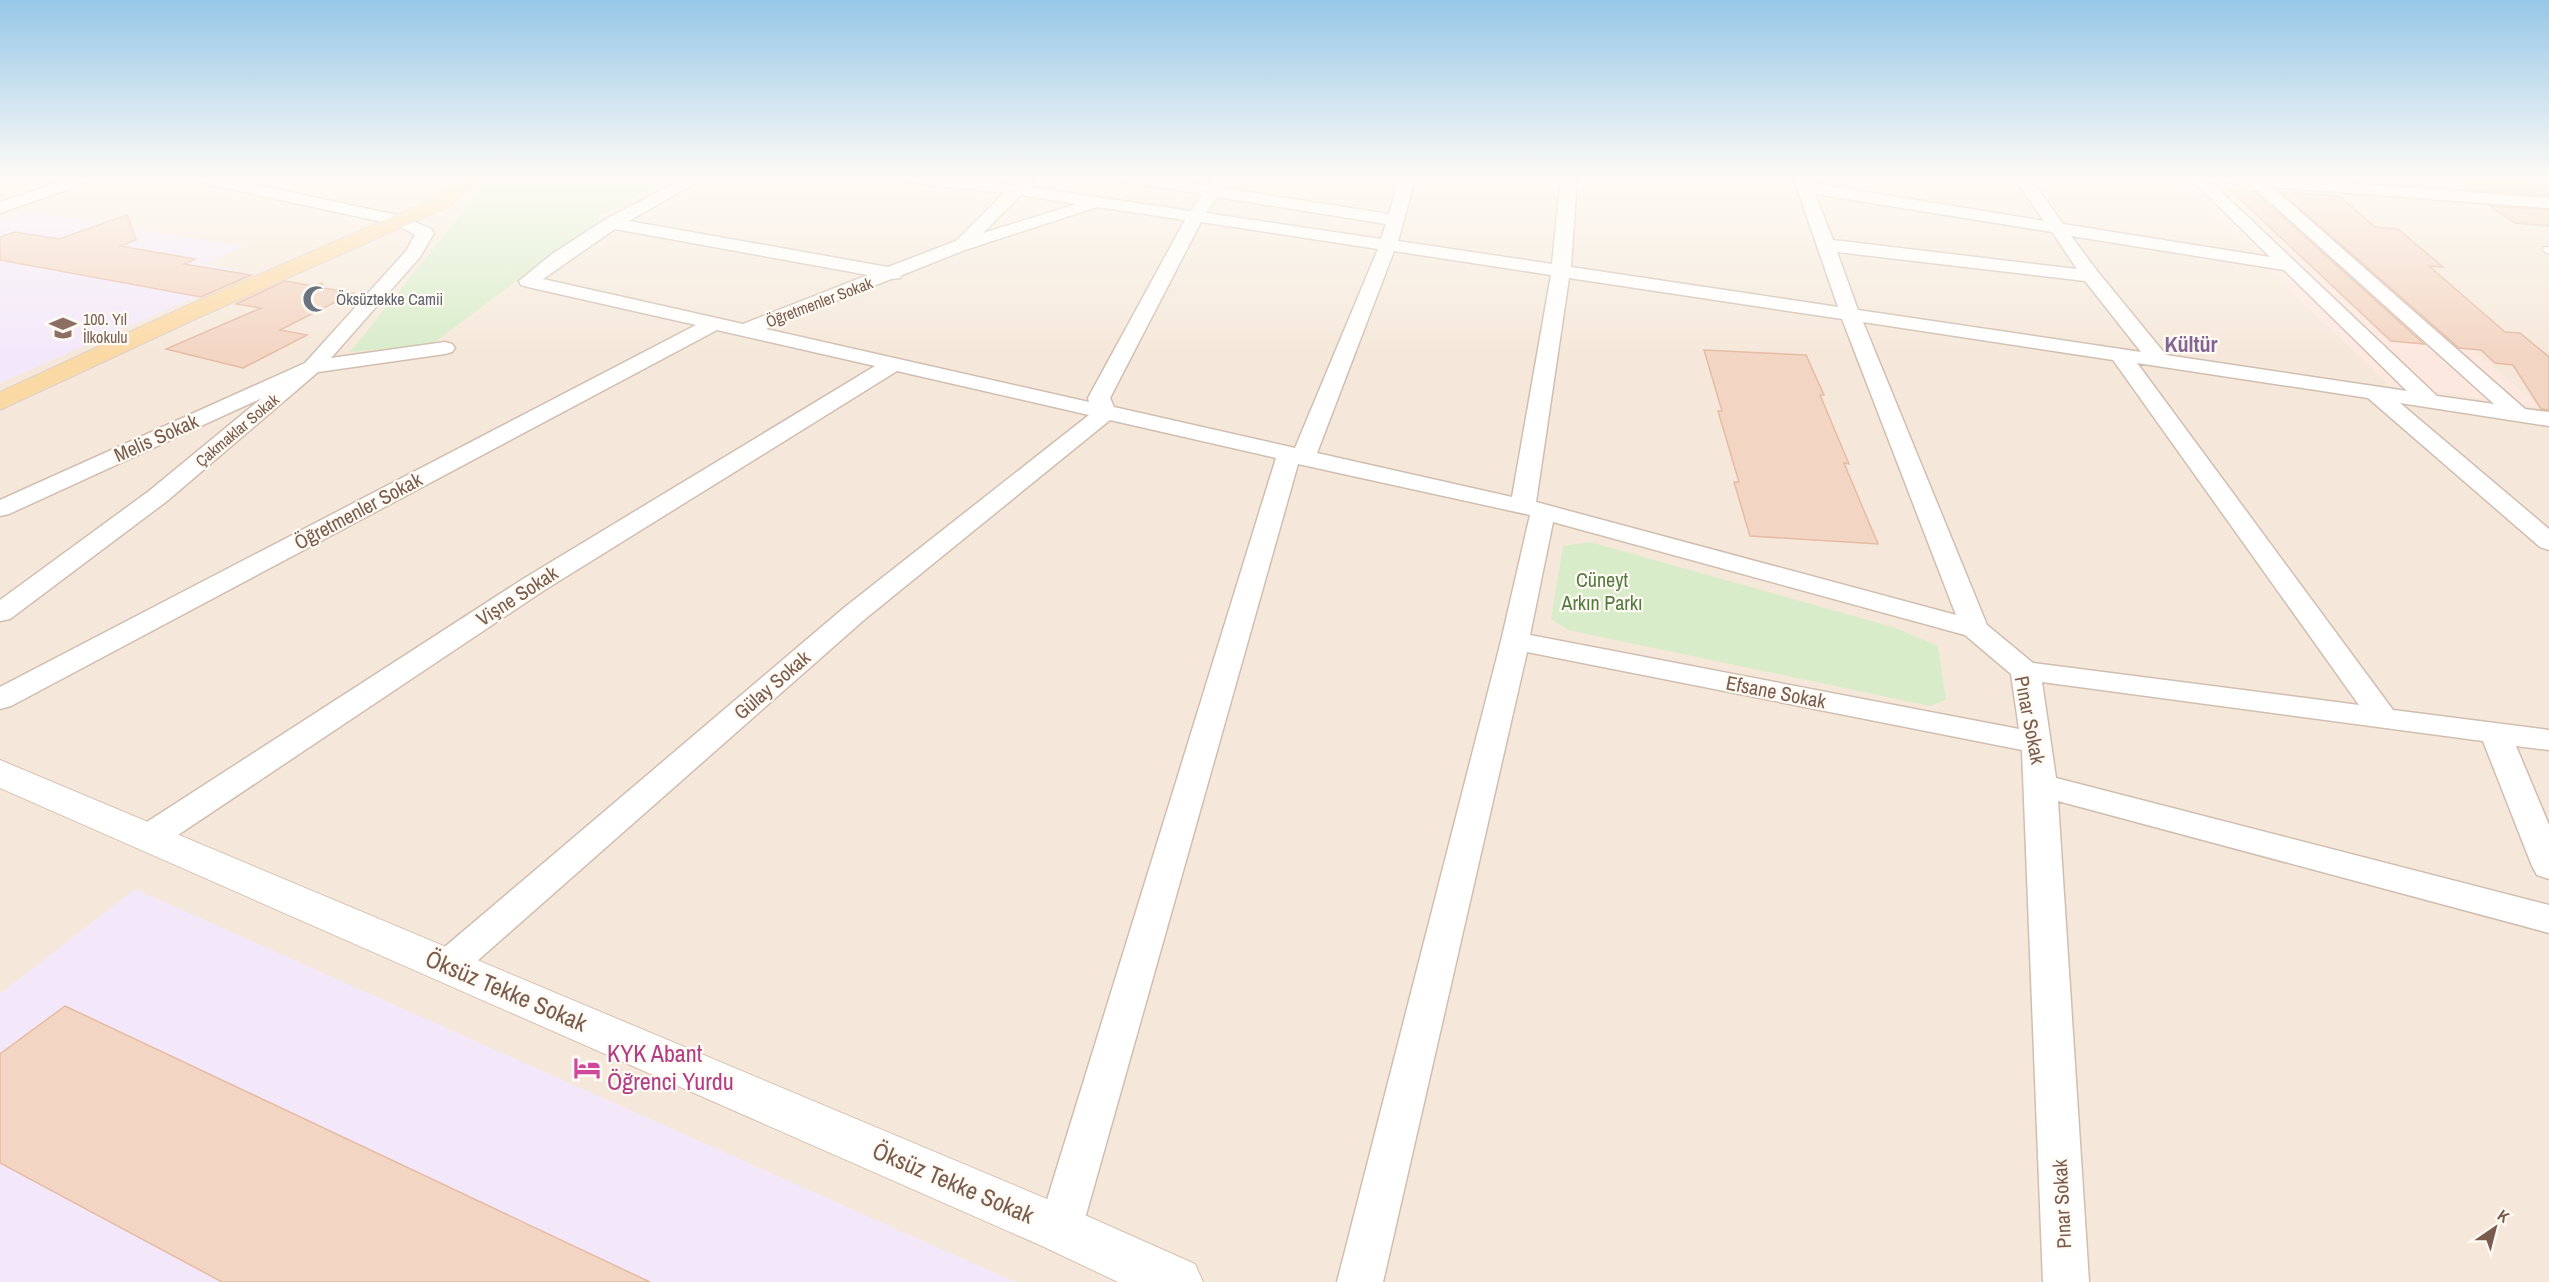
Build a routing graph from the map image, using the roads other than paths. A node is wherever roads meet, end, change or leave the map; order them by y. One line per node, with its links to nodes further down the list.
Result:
1 (368, 236): 33 (main road)
2 (423, 236): 30 (street, Çakmaklar Sokak)
3 (593, 236): 24 (street)
4 (678, 236): 21 (street)
5 (970, 236): 18 (street)
6 (992, 236): 18 (street, Öğretmenler Sokak)
7 (1185, 236): 34 (street)
8 (1328, 236): 16 (street)
9 (1391, 236): 16 (street)
10 (1564, 236): 20 (street)
11 (1823, 236): 17 (street, Pınar Sokak)
12 (2062, 236): 22 (street)
13 (2113, 236): 19 (street)
14 (2259, 236): 19 (street)
15 (2317, 236): 35 (street)
16 (1389, 245): 20 (street); 37 (street)
17 (1826, 245): 22 (street); 23 (street, Pınar Sokak)
18 (960, 246): 21 (street, Öğretmenler Sokak)
19 (2291, 266): 32 (street)
20 (1561, 271): 23 (street); 39 (street)
21 (893, 274): 25 (street, Öğretmenler Sokak)
22 (2091, 276): 28 (street)
23 (1850, 314): 27 (street); 42 (street, Pınar Sokak)
24 (715, 323): 25 (street); 45 (street, Öğretmenler Sokak)
25 (745, 330): 29 (street)
26 (445, 348): 30 (street)
27 (2119, 354): 28 (street); 46 (street)
28 (2160, 360): 31 (street)
29 (892, 364): 34 (street); 52 (street, Vişne Sokak)
30 (312, 367): 38 (street, Melis Sokak); 41 (street, Çakmaklar Sokak)
31 (2375, 393): 32 (street); 40 (street)
32 (2430, 401): 35 (street)
33 (0, 402)
34 (1106, 413): 37 (street); 55 (street, Gülay Sokak)
35 (2518, 414): 36 (street)
36 (2549, 418)
37 (1296, 456): 39 (street); 56 (street)
38 (0, 509)
39 (1533, 509): 42 (street); 43 (street)
40 (2549, 542)
41 (0, 614)
42 (1975, 629): 44 (street, Pınar Sokak)
43 (1515, 642): 49 (street, Efsane Sokak); 58 (street)
44 (2025, 671): 46 (street); 49 (street, Pınar Sokak)
45 (0, 699)
46 (2383, 717): 47 (street)
47 (2494, 731): 48 (street); 53 (street)
48 (2549, 740)
49 (2037, 743): 51 (street, Pınar Sokak)
50 (0, 773): 52 (main road, Öksüz Tekke Sokak)
51 (2041, 785): 54 (street); 59 (street, Pınar Sokak)
52 (148, 838): 55 (main road, Öksüz Tekke Sokak)
53 (2549, 866)
54 (2549, 919)
55 (447, 966): 56 (main road, Öksüz Tekke Sokak)
56 (1060, 1229): 57 (main road, Öksüz Tekke Sokak)
57 (1176, 1282)
58 (1360, 1282)
59 (2066, 1282)

